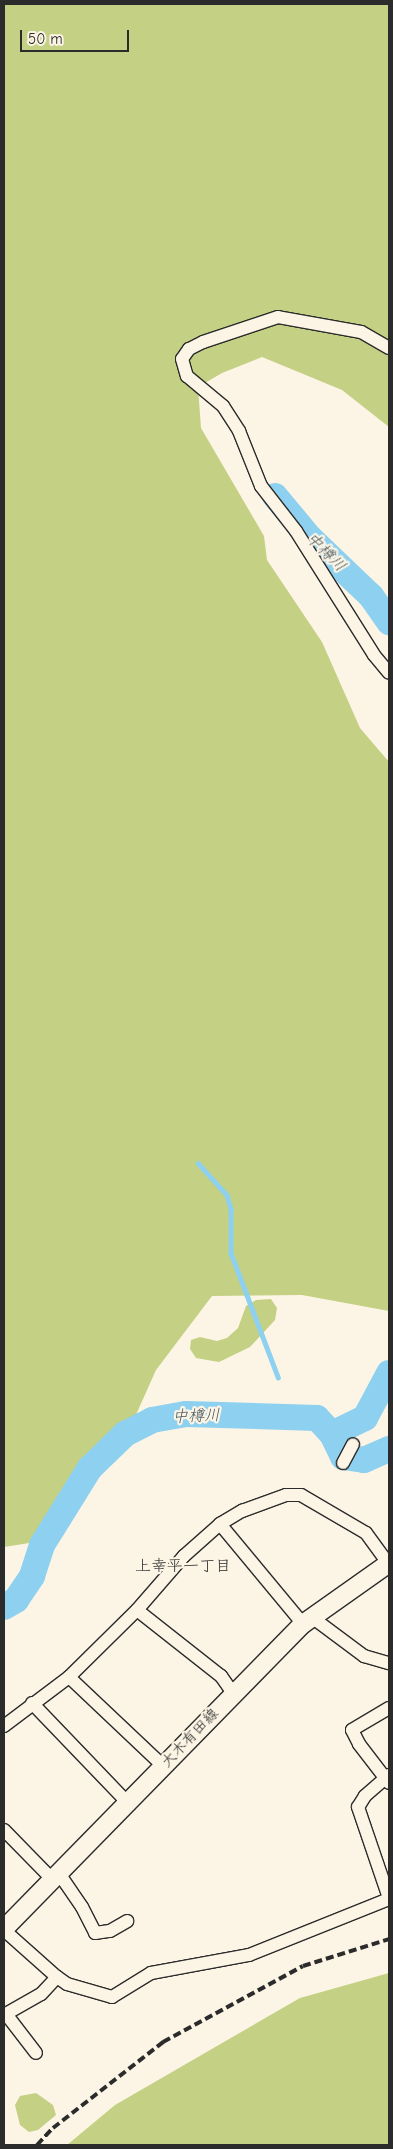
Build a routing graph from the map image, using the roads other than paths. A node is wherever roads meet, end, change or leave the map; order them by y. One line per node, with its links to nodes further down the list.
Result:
1 (389, 348): 2 (street)
2 (389, 673)
3 (353, 1444): 4 (street)
4 (343, 1463)
5 (220, 1524): 6 (street); 7 (street); 8 (street)
6 (389, 1564): 8 (main road, 大木有田線)
7 (137, 1610): 10 (street); 11 (street)
8 (308, 1621): 9 (street); 11 (main road, 大木有田線)
9 (389, 1663)
10 (69, 1677): 12 (street); 15 (street)
11 (233, 1693): 15 (main road, 大木有田線)
12 (32, 1704): 14 (street); 17 (street)
13 (389, 1708): 16 (street)
14 (4, 1726)
15 (163, 1766): 17 (main road, 大木有田線)
16 (388, 1778): 20 (street)
17 (127, 1802): 19 (main road, 大木有田線)
18 (4, 1830): 19 (street)
19 (54, 1875): 21 (street); 22 (main road, 大木有田線)
20 (389, 1899): 23 (street)
21 (126, 1921)
22 (4, 1930): 23 (street)
23 (57, 1977): 24 (street)
24 (5, 2014): 25 (street)
25 (36, 2053)

